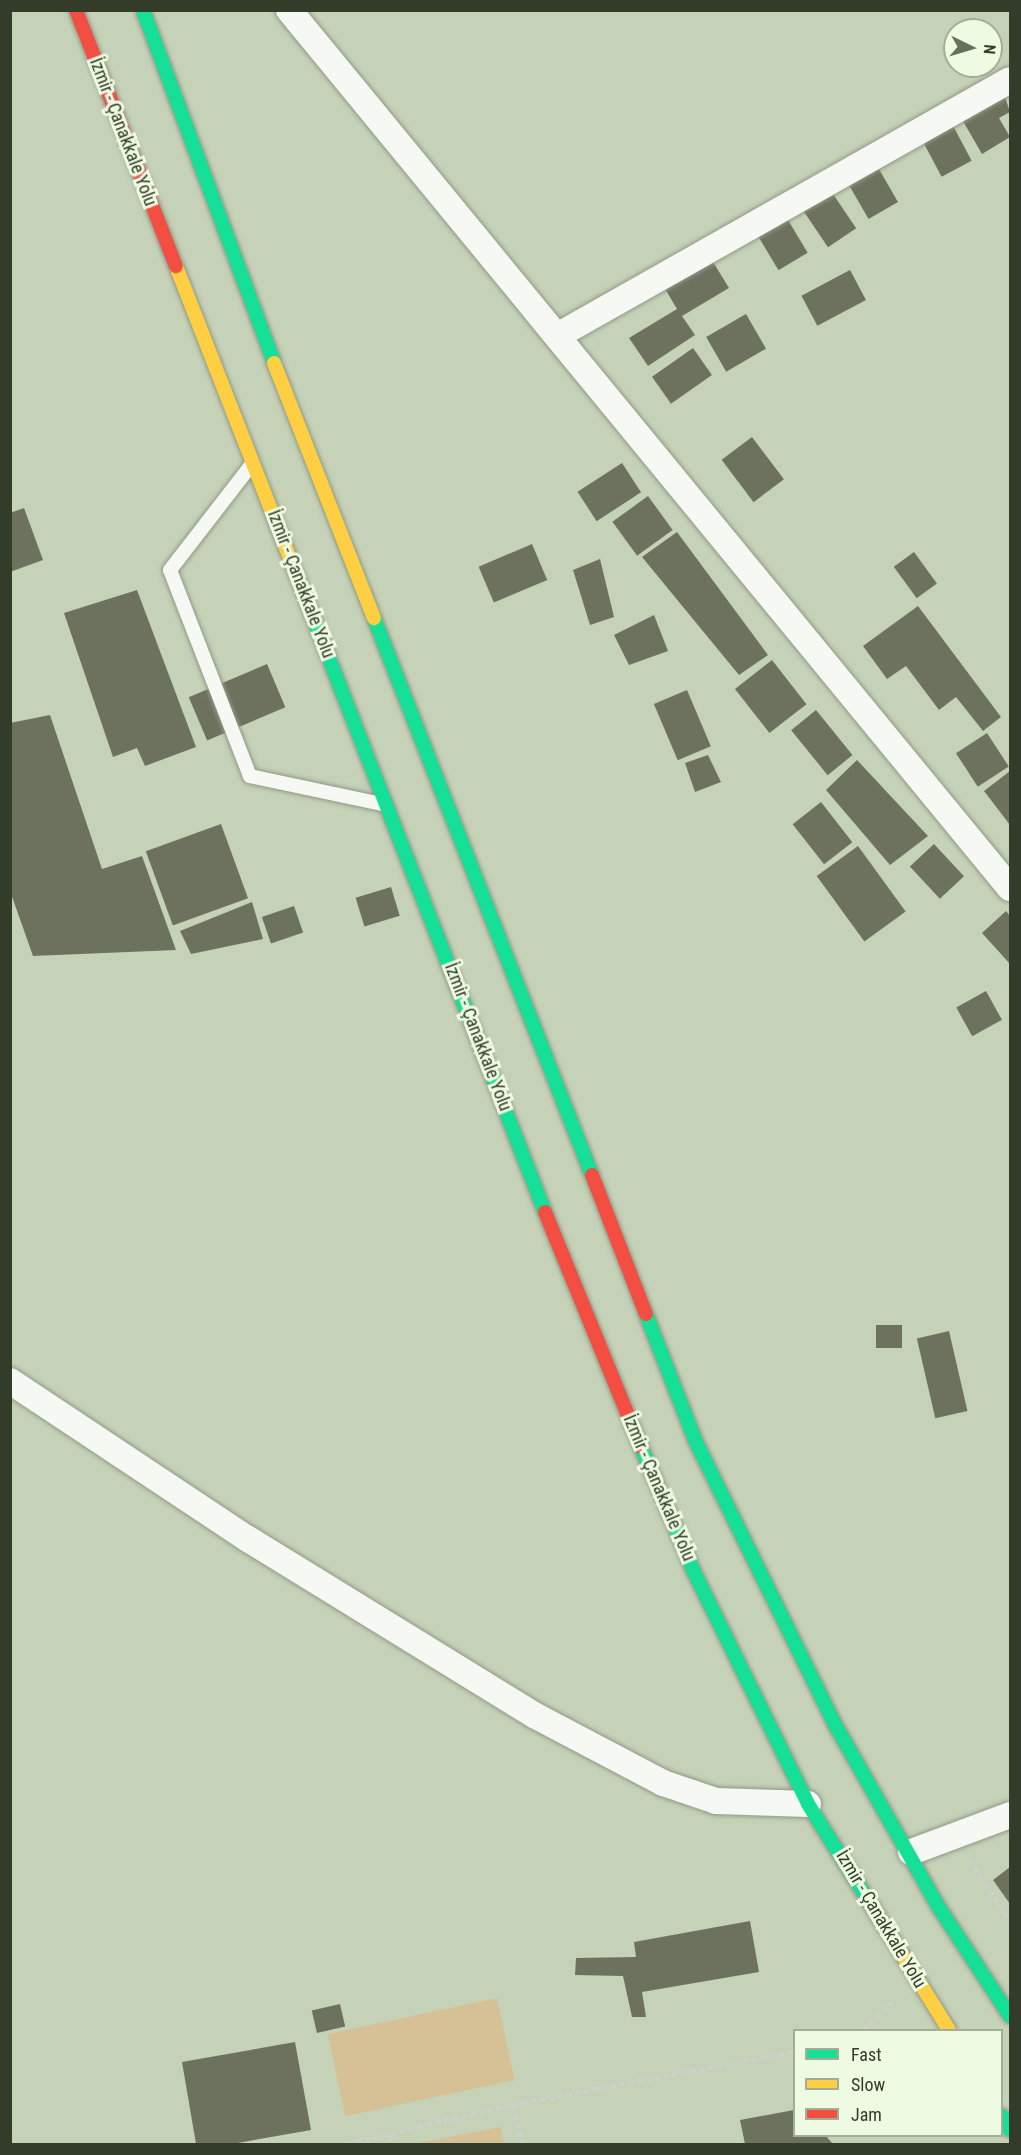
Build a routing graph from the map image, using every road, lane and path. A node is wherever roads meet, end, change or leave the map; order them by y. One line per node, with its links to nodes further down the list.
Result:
1 (76, 10): 6 (highway, İzmir - Çanakkale Yolu)
2 (142, 10): 13 (highway)
3 (289, 10): 5 (street)
4 (1011, 80): 5 (street)
5 (557, 336): 8 (street)
6 (253, 462): 7 (highway, İzmir - Çanakkale Yolu); 7 (lane)
7 (388, 806): 10 (highway, İzmir - Çanakkale Yolu)
8 (1011, 888)
9 (10, 1381): 10 (street)
10 (808, 1804): 18 (highway, İzmir - Çanakkale Yolu)
11 (1011, 1815): 12 (street)
12 (953, 1834): 13 (street); 14 (path)
13 (911, 1852): 16 (highway)
14 (1010, 1922)
15 (893, 2002): 17 (path)
16 (1011, 2016)
17 (865, 2029)
18 (948, 2029)
19 (793, 2052): 20 (path)
20 (513, 2105): 21 (path); 24 (path)
21 (388, 2135): 22 (path); 23 (path)
22 (347, 2145)
23 (391, 2145)
24 (522, 2145)

